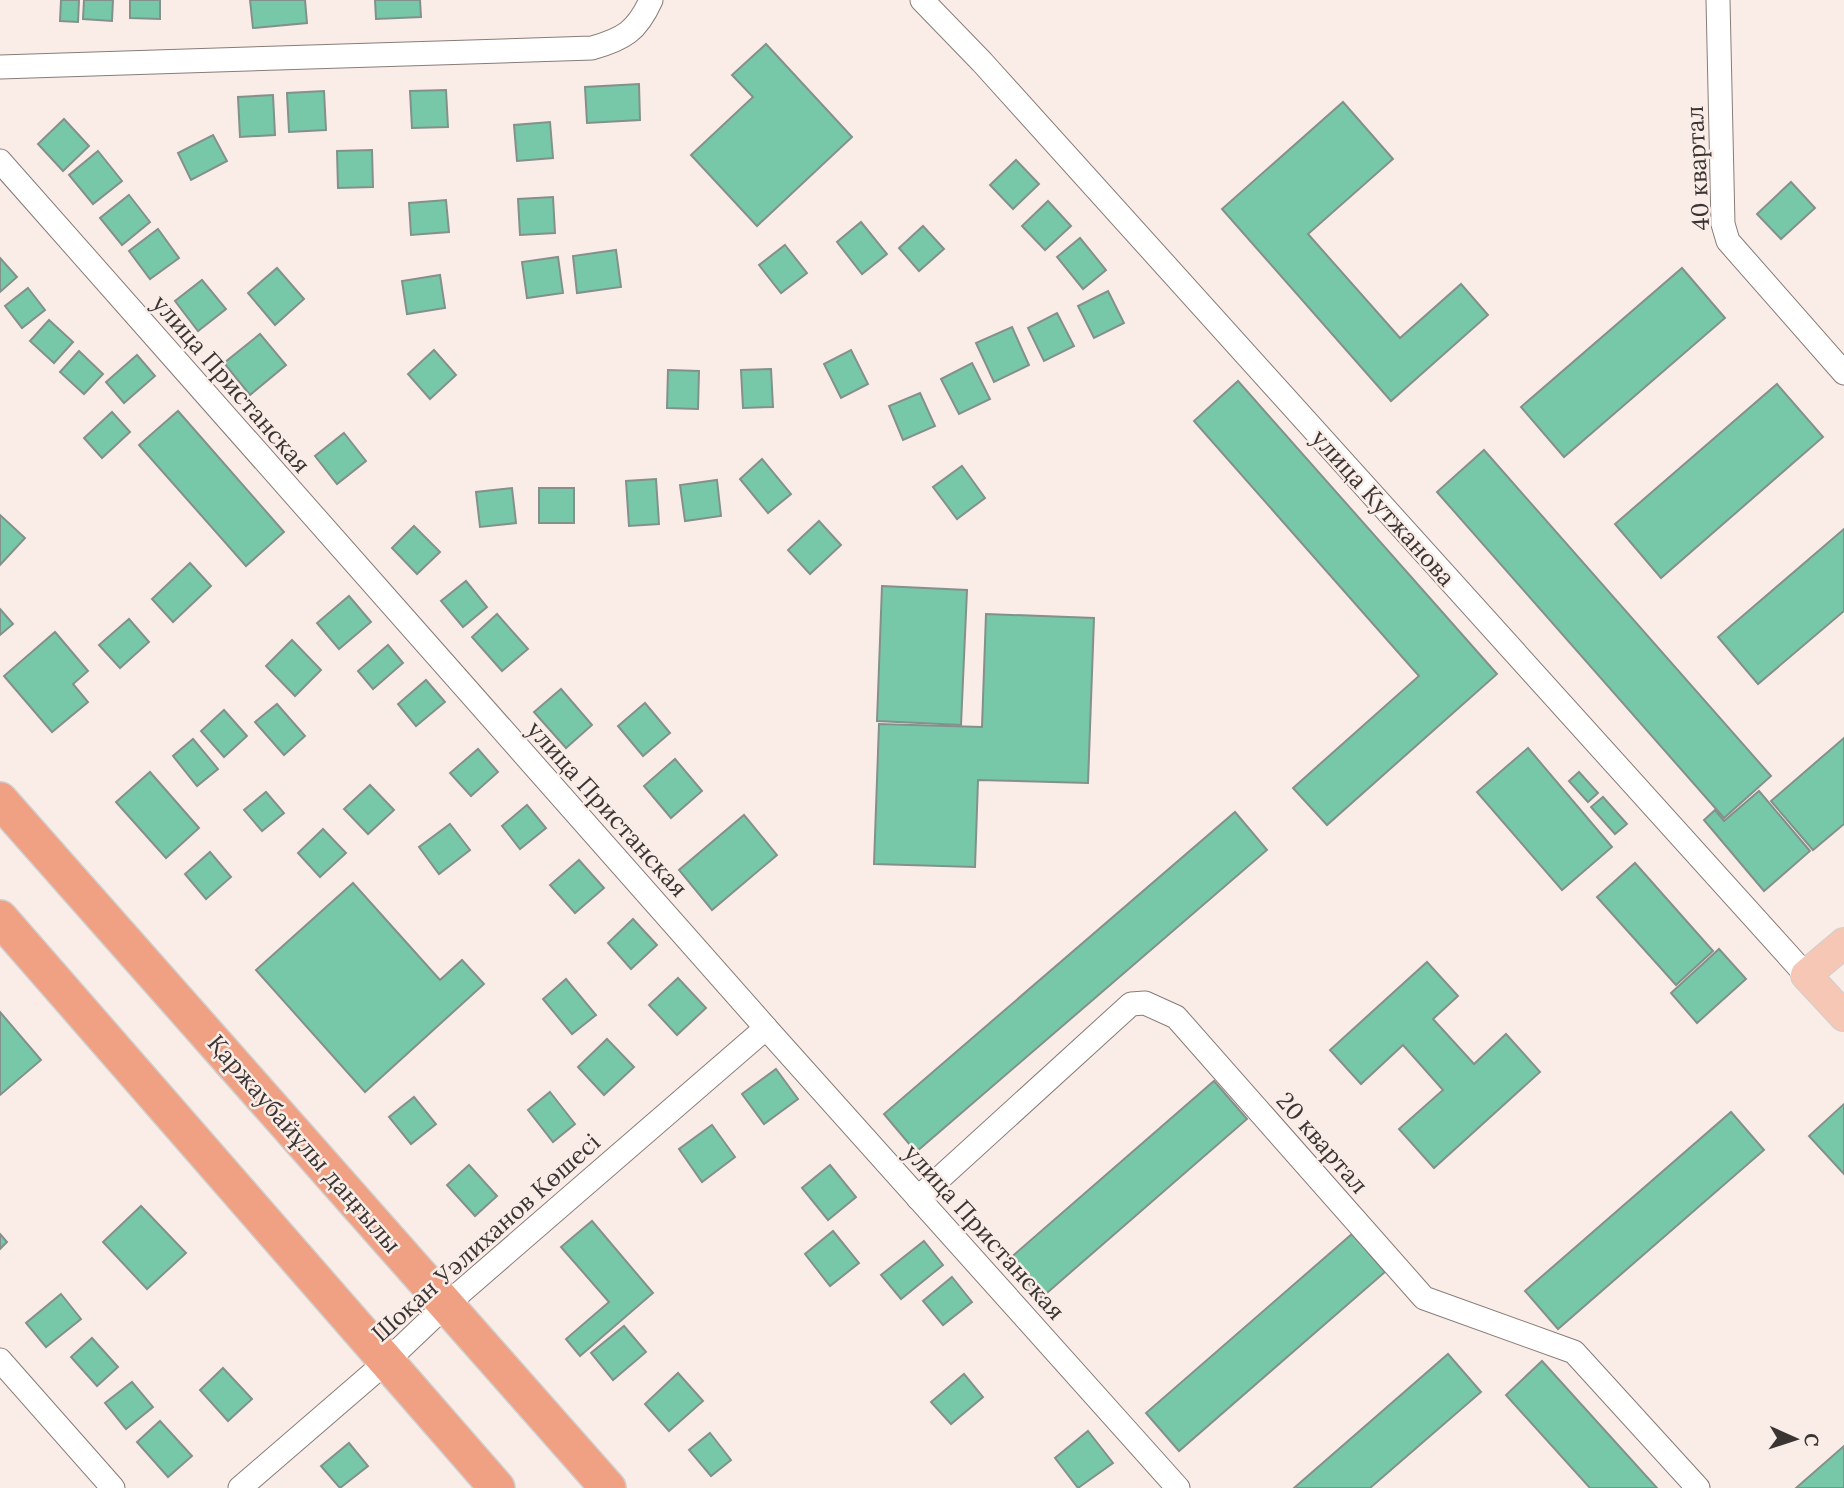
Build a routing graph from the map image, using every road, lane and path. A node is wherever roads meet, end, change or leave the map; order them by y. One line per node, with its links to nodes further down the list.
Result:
1 (652, 0): 4 (street)
2 (922, 0): 10 (street, улица Кутжанова)
3 (1718, 0): 6 (street, 40 квартал)
4 (0, 67)
5 (0, 162): 12 (street, улица Пристанская)
6 (1844, 373)
7 (0, 800): 14 (highway, Қаржаубайұлы даңғылы)
8 (0, 918): 16 (highway)
9 (1844, 943): 10 (main road)
10 (1806, 975): 11 (main road, улица Кутжанова)
11 (1844, 1016)
12 (766, 1028): 13 (street, улица Пристанская); 14 (street, Шоқан Уәлиханов Көшесі)
13 (918, 1198): 21 (street, улица Пристанская); 22 (street, 20 квартал)
14 (446, 1305): 16 (street, Шоқан Уәлиханов Көшесі); 20 (highway, Қаржаубайұлы даңғылы)
15 (0, 1360): 17 (street)
16 (386, 1362): 18 (street, Шоқан Уәлиханов Көшесі); 19 (highway)
17 (113, 1488)
18 (240, 1488)
19 (497, 1488)
20 (608, 1488)
21 (1178, 1488)
22 (1698, 1488)

